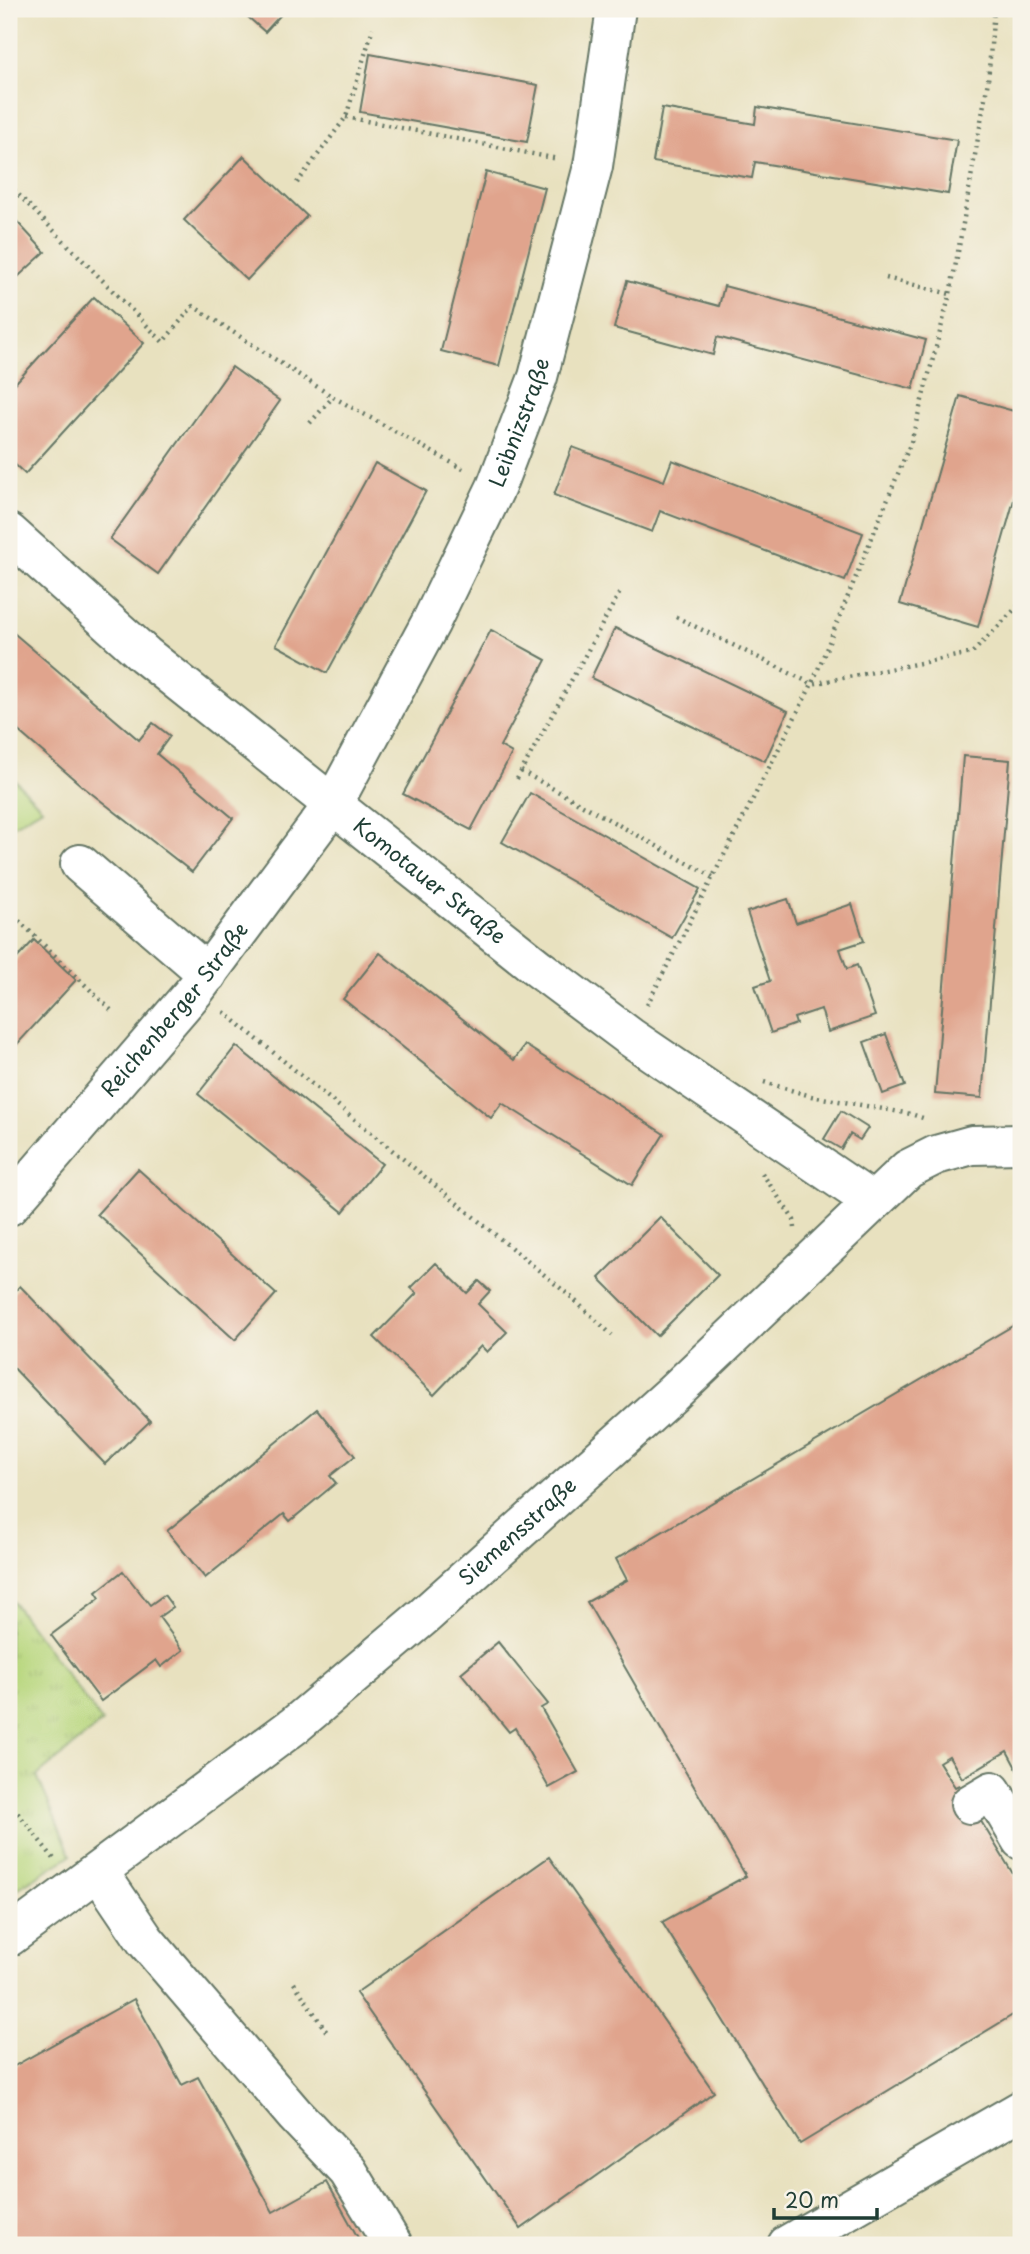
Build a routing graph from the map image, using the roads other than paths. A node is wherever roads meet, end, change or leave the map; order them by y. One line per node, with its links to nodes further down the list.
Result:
1 (616, 9): 3 (street, Leibnizstraße)
2 (9, 533): 3 (street, Komotauer Straße)
3 (332, 806): 5 (street, Reichenberger Straße); 7 (street, Komotauer Straße)
4 (80, 864): 5 (street)
5 (202, 982): 8 (street, Reichenberger Straße)
6 (1021, 1144): 7 (street, Siemensstraße)
7 (873, 1202): 11 (street, Siemensstraße)
8 (9, 1206)
9 (970, 1804): 10 (street)
10 (1021, 1840)
11 (88, 1880): 12 (street, Siemensstraße); 14 (street)
12 (9, 1937)
13 (1021, 2110): 15 (street)
14 (393, 2245)
15 (787, 2245)

